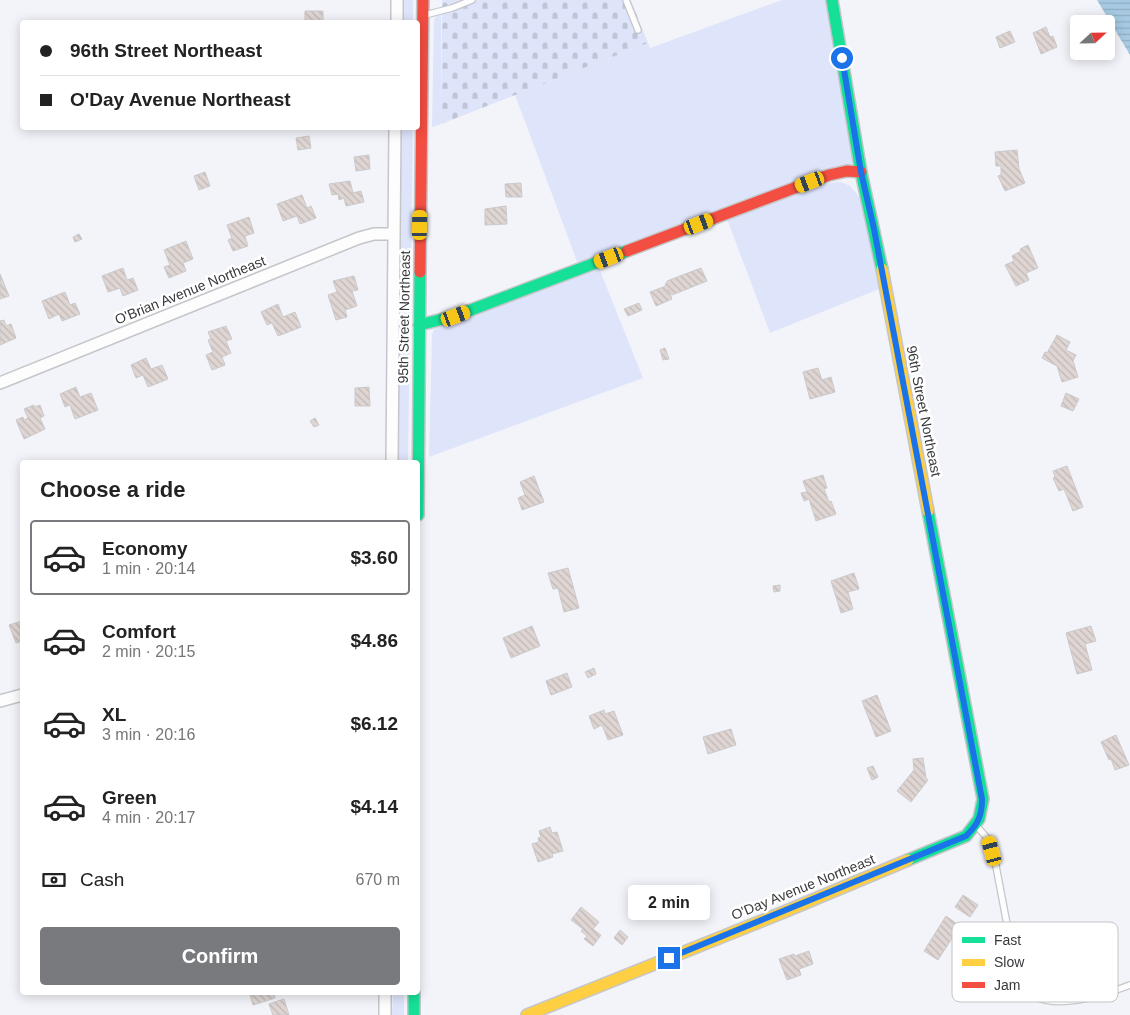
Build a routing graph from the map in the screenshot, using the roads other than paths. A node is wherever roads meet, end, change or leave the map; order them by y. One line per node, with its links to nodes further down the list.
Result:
1 (397, 0): 7 (street)
2 (423, 0): 6 (street, 95th Street Northeast)
3 (472, 0): 6 (lane)
4 (626, 0): 8 (lane)
5 (832, 0): 10 (street, 96th Street Northeast)
6 (423, 15): 12 (street, 95th Street Northeast)
7 (397, 20)
8 (638, 30)
9 (395, 130): 11 (street)
10 (861, 172): 12 (street); 18 (street, 96th Street Northeast)
11 (393, 234): 13 (street, O'Brian Avenue Northeast); 14 (street)
12 (419, 325): 15 (street, 95th Street Northeast)
13 (0, 382)
14 (392, 460)
15 (418, 460)
16 (20, 696): 17 (street)
17 (0, 701)
18 (976, 826): 19 (lane); 28 (street, O'Day Avenue Northeast)
19 (1007, 922)
20 (1130, 985): 21 (lane)
21 (1118, 990)
22 (385, 995): 26 (street)
23 (414, 995): 27 (street)
24 (1086, 1002): 25 (lane)
25 (1071, 1008)
26 (385, 1015)
27 (414, 1015)
28 (527, 1015)

